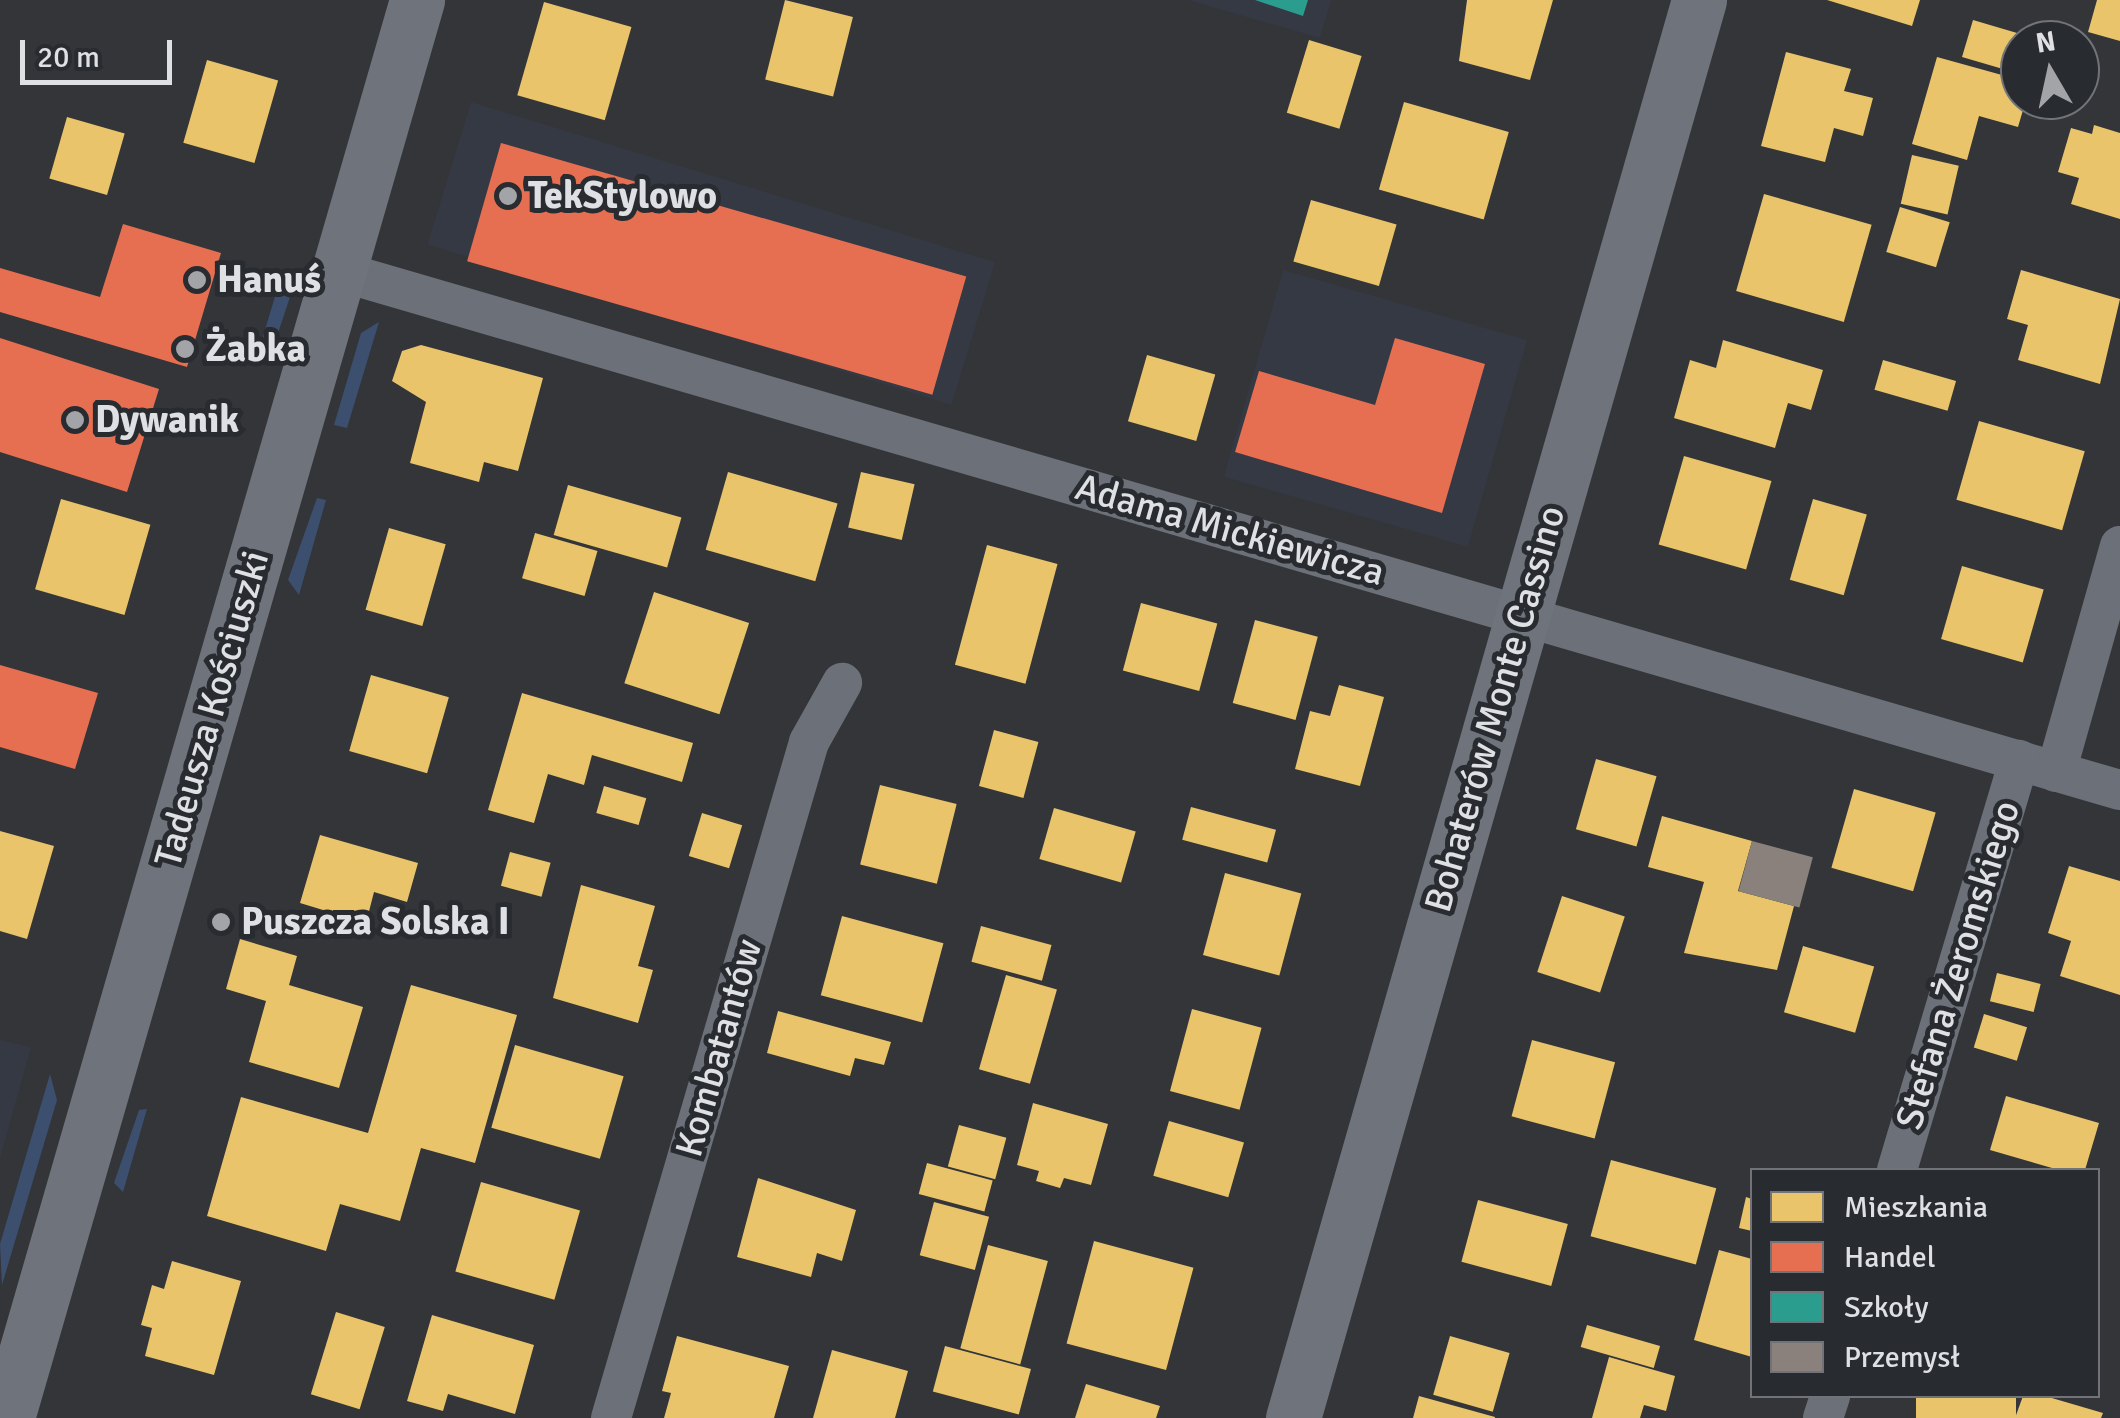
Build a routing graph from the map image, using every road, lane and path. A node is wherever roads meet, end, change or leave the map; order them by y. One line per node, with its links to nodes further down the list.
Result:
1 (418, 0): 3 (street, Tadeusza Kościuszki)
2 (1698, 0): 5 (street, Bohaterów Monte Cassino)
3 (339, 272): 5 (street, Adama Mickiewicza); 10 (street, Tadeusza Kościuszki)
4 (2120, 546): 7 (street, Stefana Żeromskiego)
5 (1521, 615): 7 (street, Adama Mickiewicza); 12 (street, Bohaterów Monte Cassino)
6 (842, 684): 11 (street, Kombatantów)
7 (2038, 766): 8 (street, Adama Mickiewicza); 9 (street, Stefana Żeromskiego)
8 (2120, 790)
9 (1898, 1168)
10 (7, 1418)
11 (611, 1418)
12 (1293, 1418)

